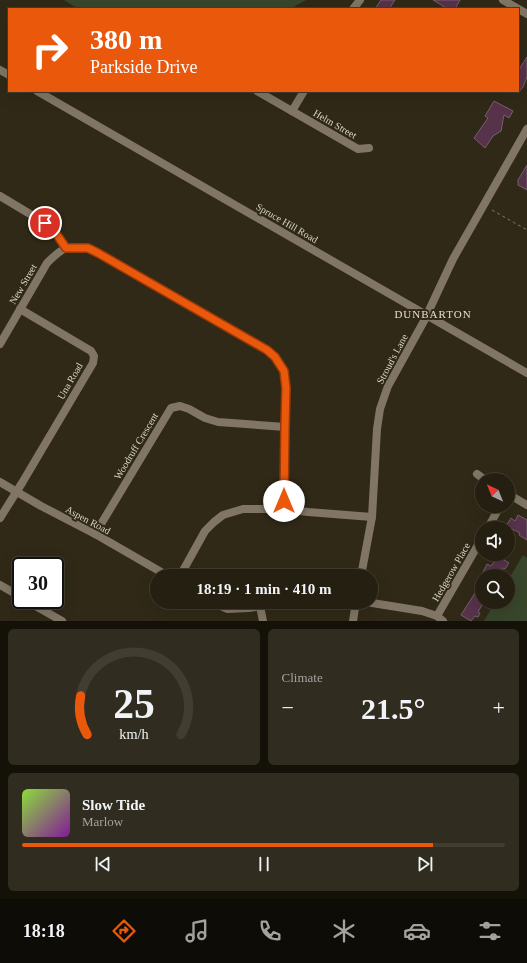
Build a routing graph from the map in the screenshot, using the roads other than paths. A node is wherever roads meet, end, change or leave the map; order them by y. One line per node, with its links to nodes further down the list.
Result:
1 (360, 0): 3 (street)
2 (503, 0): 4 (street)
3 (354, 8)
4 (517, 8)
5 (38, 92): 14 (street, Spruce Hill Road)
6 (259, 92): 8 (street, Helm Street)
7 (303, 92): 8 (street)
8 (292, 111): 10 (street, Helm Street)
9 (527, 129): 14 (street, Stroud's Lane)
10 (369, 148)
11 (0, 196): 12 (street)
12 (66, 248): 13 (street, New Street); 17 (street)
13 (20, 309): 15 (street, New Street); 19 (street, Una Road)
14 (426, 315): 16 (street, Spruce Hill Road); 23 (street, Stroud's Lane)
15 (0, 344)
16 (527, 373)
17 (285, 427): 22 (street); 25 (street, Woodruff Crescent)
18 (0, 482): 19 (street, Aspen Road)
19 (17, 492): 24 (street); 25 (street, Aspen Road)
20 (515, 498): 21 (street)
21 (527, 505)
22 (284, 509): 23 (street); 28 (street)
23 (372, 517): 29 (street, Stroud's Lane)
24 (0, 518)
25 (95, 534): 27 (street, Aspen Road)
26 (475, 552): 36 (street, Hedgerow Place)
27 (156, 569)
28 (184, 569)
29 (362, 569)
30 (0, 585): 31 (street)
31 (12, 592)
32 (378, 604): 36 (street)
33 (41, 609): 37 (street)
34 (261, 609): 38 (street)
35 (355, 609): 39 (street)
36 (440, 619)
37 (62, 621)
38 (263, 621)
39 (353, 621)

